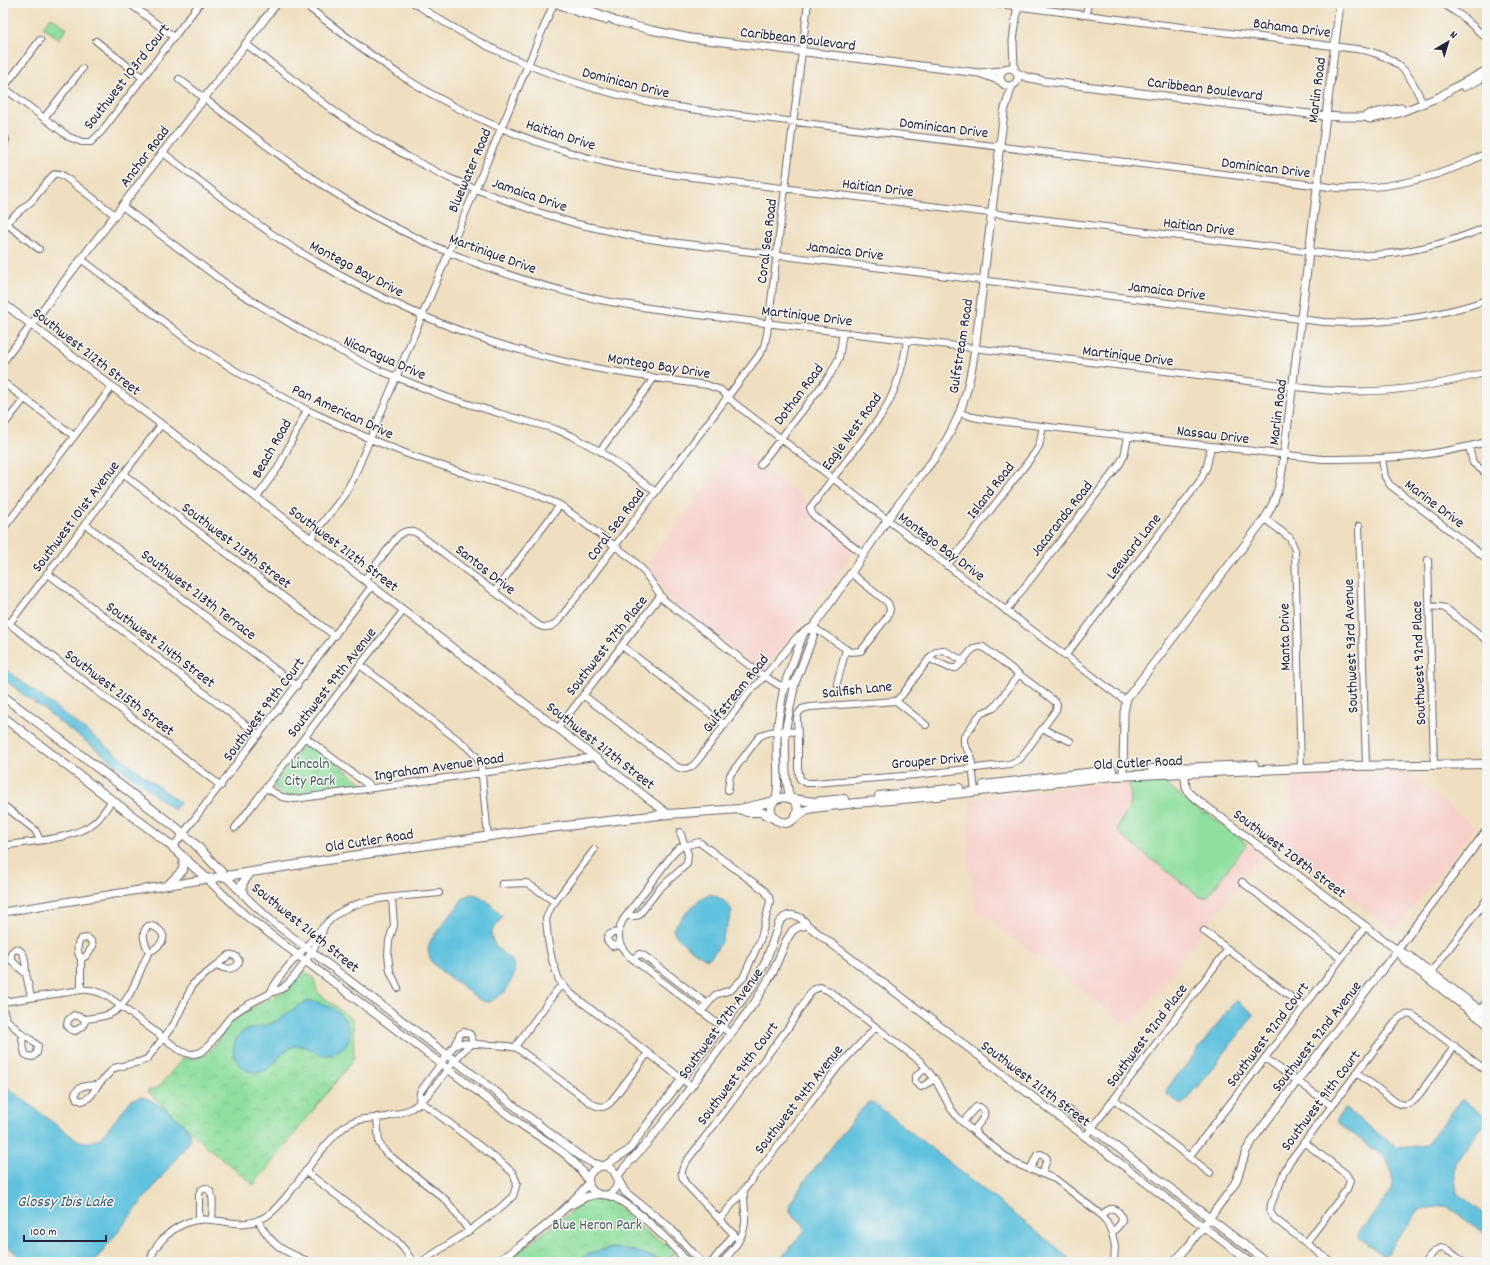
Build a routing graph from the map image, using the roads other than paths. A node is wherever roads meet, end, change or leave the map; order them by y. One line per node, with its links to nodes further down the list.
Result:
1 (130, 3): 16 (street)
2 (200, 3): 16 (street, Southwest 103rd Court)
3 (277, 3): 21 (street, Anchor Road)
4 (303, 3): 42 (street, Haitian Drive)
5 (414, 3): 24 (street, Dominican Drive)
6 (554, 3): 15 (street, Caribbean Boulevard); 24 (street, Bluewater Road)
7 (571, 3): 15 (street, Caribbean Boulevard)
8 (808, 3): 23 (street, Coral Sea Road)
9 (990, 3): 13 (street, Bahama Drive)
10 (1088, 3): 14 (street)
11 (1340, 3): 22 (street, Marlin Road)
12 (1442, 3): 17 (street)
13 (1018, 5): 14 (street, Bahama Drive); 20 (street)
14 (1086, 15): 22 (street, Bahama Drive)
15 (615, 21): 23 (street, Caribbean Boulevard)
16 (174, 37): 31 (street, Southwest 103rd Court)
17 (1487, 39)
18 (40, 40): 35 (street)
19 (96, 41): 31 (street)
20 (1013, 41): 26 (street); 28 (street)
21 (246, 44): 37 (street, Anchor Road); 49 (street, Jamaica Drive)
22 (1335, 45): 38 (street, Bahama Drive); 39 (street, Marlin Road)
23 (802, 52): 29 (street, Caribbean Boulevard); 41 (street, Coral Sea Road)
24 (528, 65): 41 (street, Dominican Drive); 42 (street, Bluewater Road)
25 (82, 69): 40 (street)
26 (1003, 70): 28 (street); 29 (street, Caribbean Boulevard); 34 (street)
27 (1487, 70): 36 (street, Caribbean Boulevard)
28 (1015, 71): 33 (street, Caribbean Boulevard); 34 (street)
29 (979, 73): 34 (street, Caribbean Boulevard)
30 (1487, 76): 36 (street, Caribbean Boulevard)
31 (143, 78): 40 (street, Southwest 103rd Court)
32 (179, 79): 37 (street, Martinique Drive)
33 (1044, 81): 34 (street, Caribbean Boulevard); 39 (street, Caribbean Boulevard)
34 (1008, 83): 44 (street, Gulfstream Road)
35 (3, 87): 40 (street)
36 (1447, 92): 38 (street, Caribbean Boulevard)
37 (204, 98): 46 (street, Anchor Road); 57 (street, Martinique Drive)
38 (1423, 104): 39 (street, Caribbean Boulevard)
39 (1326, 116): 48 (street, Marlin Road)
40 (44, 118)
41 (794, 122): 44 (street, Dominican Drive); 50 (street, Coral Sea Road)
42 (502, 127): 49 (street, Bluewater Road); 50 (street, Haitian Drive)
43 (4, 135): 45 (street)
44 (1000, 147): 48 (street, Dominican Drive); 52 (street, Gulfstream Road)
45 (3, 148)
46 (162, 152): 51 (street, Anchor Road); 64 (street, Montego Bay Drive)
47 (1487, 153): 48 (street, Dominican Drive)
48 (1318, 186): 58 (street, Marlin Road)
49 (476, 189): 57 (street, Bluewater Road); 59 (street, Jamaica Drive)
50 (785, 189): 52 (street, Haitian Drive); 59 (street, Coral Sea Road)
51 (122, 206): 53 (street, Anchor Road); 73 (street, Nicaragua Drive)
52 (992, 214): 58 (street, Haitian Drive); 61 (street, Gulfstream Road)
53 (115, 215): 54 (street); 60 (street, Anchor Road)
54 (4, 223): 56 (street)
55 (1487, 227): 58 (street, Haitian Drive)
56 (39, 249)
57 (449, 252): 64 (street, Bluewater Road); 66 (street, Martinique Drive)
58 (1309, 253): 65 (street, Marlin Road)
59 (777, 255): 61 (street, Jamaica Drive); 66 (street, Coral Sea Road)
60 (80, 259): 67 (street, Anchor Road); 80 (street, Pan American Drive)
61 (983, 281): 65 (street, Jamaica Drive); 70 (street, Gulfstream Road)
62 (1487, 300): 65 (street, Jamaica Drive)
63 (3, 303): 67 (street, Southwest 212th Street)
64 (422, 315): 73 (street, Bluewater Road); 74 (street, Montego Bay Drive)
65 (1301, 320): 77 (street, Marlin Road)
66 (769, 323): 68 (street, Martinique Drive); 78 (street, Coral Sea Road)
67 (31, 325): 71 (street); 76 (street, Southwest 212th Street)
68 (843, 332): 69 (street, Martinique Drive); 88 (street, Dothan Road)
69 (908, 340): 70 (street, Martinique Drive); 98 (street, Eagle Nest Road)
70 (975, 349): 77 (street, Martinique Drive); 81 (street, Gulfstream Road)
71 (3, 362)
72 (1487, 372): 77 (street, Martinique Drive)
73 (396, 377): 87 (street, Bluewater Road); 92 (street, Nicaragua Drive)
74 (654, 378): 78 (street, Montego Bay Drive); 92 (street)
75 (4, 383): 79 (street)
76 (112, 387): 82 (street, Southwest 212th Street); 85 (street)
77 (1293, 388): 93 (street, Marlin Road)
78 (728, 396): 88 (street, Montego Bay Drive); 99 (street, Coral Sea Road)
79 (25, 398): 83 (street); 85 (street)
80 (307, 410): 87 (street, Pan American Drive); 100 (street, Beach Road)
81 (960, 413): 84 (street, Nassau Drive); 103 (street, Gulfstream Road)
82 (161, 425): 96 (street, Southwest 101st Avenue); 100 (street, Southwest 212th Street)
83 (3, 426)
84 (1043, 426): 86 (street, Nassau Drive); 112 (street, Island Road)
85 (74, 436): 106 (street)
86 (1128, 437): 90 (street, Nassau Drive); 121 (street, Jacaranda Road)
87 (370, 439): 101 (street, Pan American Drive); 107 (street, Bluewater Road)
88 (781, 439): 95 (street, Dothan Road); 98 (street, Montego Bay Drive)
89 (1487, 442): 91 (street, Nassau Drive)
90 (1211, 446): 93 (street, Nassau Drive); 131 (street, Leeward Lane)
91 (1469, 447): 94 (street, Nassau Drive); 97 (street)
92 (600, 451): 99 (street, Nicaragua Drive)
93 (1284, 456): 94 (street, Nassau Drive); 102 (street, Marlin Road)
94 (1382, 459): 110 (street, Marine Drive)
95 (760, 466)
96 (123, 474): 104 (street, Southwest 101st Avenue); 127 (street, Southwest 213th Street)
97 (1487, 474)
98 (832, 478): 103 (street, Montego Bay Drive); 109 (street, Eagle Nest Road)
99 (656, 492): 108 (street, Coral Sea Road)
100 (256, 498): 107 (street, Southwest 212th Street)
101 (560, 505): 108 (street, Pan American Drive); 117 (street)
102 (1265, 518): 143 (street, Marlin Road); 161 (street, Manta Drive)
103 (887, 520): 109 (street, Gulfstream Road); 112 (street, Montego Bay Drive)
104 (85, 524): 113 (street, Southwest 101st Avenue); 139 (street, Southwest 213th Terrace)
105 (1359, 526): 159 (street, Southwest 93rd Avenue)
106 (3, 529)
107 (310, 539): 115 (street, Southwest 212th Street)
108 (615, 545): 118 (street, Pan American Drive); 124 (street, Coral Sea Road)
109 (864, 555): 114 (street, Gulfstream Road)
110 (1487, 559)
111 (1428, 560): 119 (street, Southwest 92nd Place)
112 (948, 566): 121 (street, Montego Bay Drive)
113 (47, 573): 123 (street, Southwest 101st Avenue); 153 (street, Southwest 214th Street)
114 (852, 574): 125 (street, Gulfstream Road); 130 (street)
115 (364, 580): 116 (street, Southwest 212th Street); 117 (street, Santos Drive)
116 (372, 586): 120 (street, Southwest 212th Street); 127 (street, Southwest 99th Court)
117 (494, 592): 124 (street, Santos Drive)
118 (660, 596): 129 (street, Southwest 97th Place); 136 (street, Pan American Drive)
119 (1429, 606): 128 (street); 158 (street, Southwest 92nd Place)
120 (404, 610): 134 (street, Southwest 99th Avenue); 148 (street, Southwest 212th Street)
121 (1006, 611): 131 (street, Montego Bay Drive)
122 (3, 619): 123 (street, Southwest 215th Street)
123 (9, 624): 166 (street, Southwest 215th Street)
124 (550, 627)
125 (813, 627): 126 (street); 130 (street); 137 (street)
126 (804, 632): 136 (street, Gulfstream Road); 140 (street)
127 (335, 636): 139 (street, Southwest 99th Court)
128 (1487, 640)
129 (622, 646): 141 (street, Southwest 97th Place); 146 (street)
130 (846, 649): 138 (street)
131 (1065, 656): 143 (street, Montego Bay Drive)
132 (930, 659): 133 (street, Sailfish Lane); 133 (street); 144 (street, Sailfish Lane)
133 (964, 660): 135 (street)
134 (360, 665): 154 (street, Southwest 99th Avenue); 164 (street)
135 (1019, 674): 149 (street, Grouper Drive); 162 (street)
136 (764, 677): 140 (street, Pan American Drive); 146 (street, Gulfstream Road)
137 (796, 682): 140 (street); 151 (street)
138 (837, 683)
139 (297, 686): 153 (street, Southwest 99th Court)
140 (784, 686): 150 (street)
141 (583, 695): 146 (street, Gulfstream Road); 148 (street, Southwest 97th Place)
142 (3, 696): 182 (main road, Southwest 216th Street)
143 (1126, 700): 165 (street)
144 (896, 701): 147 (street); 152 (street, Sailfish Lane)
145 (3, 717): 172 (main road, Southwest 216th Street)
146 (725, 725)
147 (926, 725)
148 (558, 728): 156 (street, Southwest 212th Street)
149 (1043, 729): 155 (street); 162 (street, Grouper Drive)
150 (777, 731): 151 (street); 170 (street); 173 (street)
151 (785, 732): 152 (street); 171 (street)
152 (798, 732): 162 (street, Grouper Drive)
153 (259, 735): 166 (street, Southwest 99th Court)
154 (305, 737): 167 (street, Southwest 99th Avenue); 168 (street)
155 (1070, 741)
156 (595, 757): 164 (street, Ingraham Avenue Road); 176 (street, Southwest 212th Street)
157 (1487, 760): 158 (main road, Old Cutler Road)
158 (1434, 762): 159 (main road, Old Cutler Road); 160 (main road, Old Cutler Road)
159 (1366, 764): 161 (main road, Old Cutler Road)
160 (1487, 764)
161 (1301, 766): 163 (main road, Old Cutler Road)
162 (972, 769): 169 (street)
163 (1184, 770): 165 (main road, Old Cutler Road); 206 (street, Southwest 208th Street)
164 (481, 773): 168 (street, Ingraham Avenue Road); 183 (street)
165 (1123, 773): 169 (main road, Old Cutler Road)
166 (221, 786): 182 (street, Southwest 99th Court)
167 (266, 788): 168 (street, Ingraham Avenue Road); 179 (street, Southwest 99th Avenue)
168 (372, 788)
169 (974, 789): 171 (main road, Old Cutler Road); 177 (main road, Old Cutler Road)
170 (728, 790)
171 (792, 799): 173 (main road); 177 (main road)
172 (112, 800): 185 (street); 189 (main road, Southwest 216th Street)
173 (775, 800): 175 (main road, Old Cutler Road); 178 (main road)
174 (3, 805): 185 (street)
175 (740, 809): 176 (main road, Old Cutler Road); 178 (main road, Old Cutler Road)
176 (668, 814): 183 (main road, Old Cutler Road)
177 (795, 818): 178 (main road)
178 (776, 820)
179 (236, 828)
180 (1487, 830): 184 (street, Southwest 92nd Avenue)
181 (680, 832): 187 (street)
182 (184, 834): 189 (street, Southwest 99th Court); 193 (main road, Southwest 216th Street)
183 (488, 837): 192 (main road, Old Cutler Road)
184 (1481, 839): 186 (street); 210 (street, Southwest 92nd Avenue)
185 (40, 840): 188 (street)
186 (1487, 843)
187 (684, 845): 204 (street); 204 (street); 227 (street, Southwest 97th Avenue)
188 (3, 846)
189 (173, 847): 191 (main road, Southwest 216th Street)
190 (594, 850): 202 (street)
191 (184, 857): 194 (main road, Southwest 216th Street); 196 (main road)
192 (250, 873): 193 (main road, Old Cutler Road); 199 (main road)
193 (226, 877): 194 (main road, Old Cutler Road); 199 (street, Southwest 216th Street)
194 (207, 879): 196 (street, Old Cutler Road); 212 (street, Southwest 216th Street)
195 (1242, 882): 214 (street)
196 (170, 884): 203 (street, Old Cutler Road)
197 (502, 884): 202 (street)
198 (439, 893): 200 (street)
199 (243, 894): 208 (street, Southwest 216th Street)
200 (392, 898): 208 (street); 221 (street)
201 (1487, 899): 218 (street)
202 (554, 902): 220 (street)
203 (3, 912)
204 (626, 916): 213 (street)
205 (807, 925): 236 (street, Southwest 97th Avenue); 238 (street, Southwest 97th Avenue); 267 (street, Southwest 212th Street)
206 (1366, 926): 210 (street, Southwest 208th Street); 214 (street, Southwest 92nd Court)
207 (1204, 931): 209 (street)
208 (308, 949): 212 (street); 216 (street); 246 (street, Southwest 216th Street)
209 (1228, 949): 229 (street); 259 (street, Southwest 92nd Place)
210 (1397, 950): 218 (street, Southwest 208th Street); 232 (street, Southwest 208th Street); 256 (street, Southwest 92nd Avenue)
211 (149, 952): 228 (street)
212 (298, 955): 216 (street, Southwest 216th Street); 223 (street)
213 (633, 958): 227 (street); 231 (street)
214 (1341, 958): 229 (street, Southwest 92nd Court)
215 (81, 959): 222 (street)
216 (305, 961): 223 (street); 249 (street, Southwest 216th Street)
217 (218, 965): 240 (street)
218 (1431, 972): 232 (street, Southwest 208th Street)
219 (26, 974): 224 (street)
220 (562, 986): 244 (street); 245 (street)
221 (398, 988)
222 (81, 990): 224 (street); 228 (street)
223 (270, 993): 240 (street)
224 (31, 997): 226 (street)
225 (1487, 1001): 232 (street)
226 (3, 1002)
227 (707, 1004): 231 (street, Southwest 97th Avenue)
228 (121, 1006): 234 (street); 240 (street)
229 (1304, 1007): 247 (street, Southwest 92nd Court)
230 (3, 1009): 239 (street)
231 (702, 1011): 236 (street)
232 (1478, 1013): 233 (street, Southwest 208th Street); 235 (street, Southwest 208th Street)
233 (1487, 1015)
234 (86, 1019)
235 (1487, 1024)
236 (723, 1027): 238 (street); 254 (street, Southwest 97th Avenue)
237 (876, 1027): 250 (street); 277 (street, Southwest 94th Avenue); 283 (street, Southwest 94th Court)
238 (731, 1034): 258 (street, Southwest 97th Avenue)
239 (24, 1036)
240 (163, 1039): 257 (street)
241 (473, 1044): 242 (street); 242 (street); 244 (street); 248 (street)
242 (454, 1046): 246 (street)
243 (1455, 1046): 252 (street); 253 (street, Southwest 91th Court); 253 (street)
244 (515, 1047): 245 (street)
245 (648, 1053): 254 (street)
246 (447, 1055): 248 (street, Southwest 216th Street); 249 (street)
247 (1265, 1058): 256 (street); 269 (street, Southwest 92nd Court)
248 (455, 1060): 251 (street); 270 (street, Southwest 216th Street)
249 (441, 1063): 251 (street, Southwest 216th Street); 260 (street)
250 (926, 1068): 255 (street); 255 (street)
251 (448, 1069): 260 (street); 276 (street, Southwest 216th Street)
252 (1487, 1071)
253 (1357, 1073): 261 (street, Southwest 91th Court)
254 (683, 1079): 258 (street); 270 (street, Southwest 97th Avenue)
255 (935, 1079): 264 (street)
256 (1297, 1081): 261 (street); 282 (street, Southwest 92nd Avenue)
257 (97, 1086)
258 (691, 1086): 275 (street, Southwest 97th Avenue)
259 (1114, 1099): 265 (street, Southwest 92nd Place); 269 (street)
260 (419, 1102): 263 (street); 288 (street)
261 (1332, 1106): 268 (street, Southwest 91th Court)
262 (1067, 1109): 265 (street, Southwest 212th Street)
263 (377, 1117): 272 (street); 288 (street)
264 (963, 1122): 266 (street); 266 (street)
265 (1091, 1128): 267 (street, Southwest 92nd Place); 282 (street, Southwest 212th Street)
266 (973, 1131): 271 (street)
267 (1085, 1137): 287 (street, Southwest 212th Street)
268 (1304, 1142): 292 (street, Southwest 91th Court); 292 (street)
269 (1189, 1157): 273 (street)
270 (604, 1166): 275 (street); 276 (street)
271 (1030, 1170): 274 (street); 274 (street)
272 (306, 1172): 286 (street); 298 (street)
273 (1210, 1173)
274 (1042, 1174): 281 (street)
275 (618, 1179): 279 (street); 302 (street)
276 (588, 1182): 278 (street); 280 (street)
277 (744, 1190): 283 (street, Southwest 94th Avenue); 291 (street)
278 (598, 1194): 279 (street); 280 (street)
279 (607, 1195): 301 (street)
280 (568, 1207): 300 (street)
281 (1101, 1215): 289 (street); 289 (street)
282 (1210, 1218): 287 (street, Southwest 92nd Avenue); 308 (street, Southwest 212th Street)
283 (720, 1219): 290 (street)
284 (199, 1220): 285 (street); 285 (street); 295 (street)
285 (212, 1220): 286 (street)
286 (258, 1220): 293 (street)
287 (1204, 1227): 294 (street, Southwest 92nd Avenue); 307 (street, Southwest 212th Street)
288 (469, 1231): 299 (street)
289 (1112, 1233): 305 (street)
290 (734, 1234): 291 (street); 303 (street)
291 (739, 1240): 304 (street)
292 (1306, 1243): 309 (street)
293 (294, 1256): 296 (street); 297 (street)
294 (1177, 1260): 306 (street)
295 (151, 1262)
296 (290, 1262)
297 (310, 1262)
298 (413, 1262)
299 (421, 1262)
300 (497, 1262)
301 (687, 1262)
302 (701, 1262)
303 (712, 1262)
304 (723, 1262)
305 (1114, 1262)
306 (1186, 1262)
307 (1250, 1262)
308 (1267, 1262)
309 (1330, 1262)
310 (1425, 1262): 311 (street)
311 (1463, 1262)

